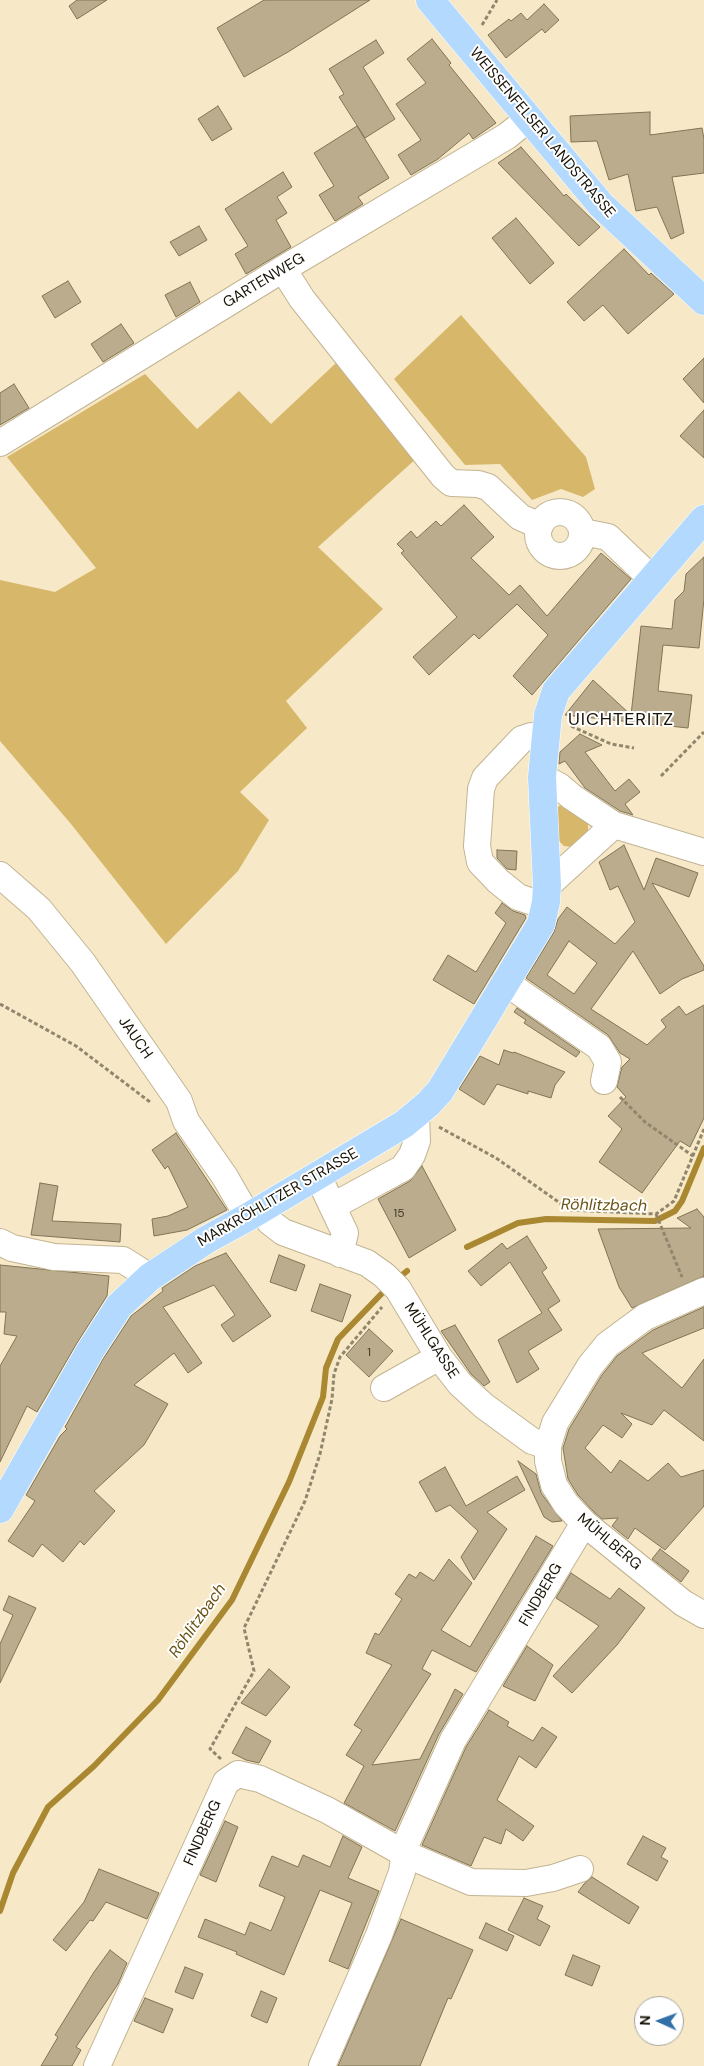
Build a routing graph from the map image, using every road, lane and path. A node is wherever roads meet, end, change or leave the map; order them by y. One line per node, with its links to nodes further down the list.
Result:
1 (430, 0): 2 (main road, WEISSENFELSER LANDSTRASSE)
2 (528, 119): 3 (street, GARTENWEG); 4 (main road, WEISSENFELSER LANDSTRASSE)
3 (283, 269): 5 (street, GARTENWEG); 7 (street)
4 (704, 301)
5 (0, 443)
6 (704, 519): 9 (main road)
7 (540, 526): 8 (street); 8 (street)
8 (583, 532): 9 (street)
9 (652, 579): 10 (main road)
10 (546, 725): 12 (path); 14 (main road); 18 (street)
11 (704, 732): 13 (path)
12 (634, 748)
13 (661, 776)
14 (542, 777): 15 (street); 18 (main road)
15 (614, 824): 16 (street); 18 (street)
16 (704, 852)
17 (0, 875): 28 (street, JAUCH)
18 (547, 894): 19 (main road, MARKRÖHLITZER STRASSE)
19 (505, 982): 21 (street); 23 (main road, MARKRÖHLITZER STRASSE)
20 (0, 1004): 22 (path)
21 (604, 1081): 25 (path)
22 (154, 1105)
23 (416, 1114): 26 (main road, MARKRÖHLITZER STRASSE); 27 (street); 29 (path)
24 (704, 1129): 25 (path)
25 (693, 1156): 29 (path)
26 (318, 1176): 27 (street); 28 (main road, MARKRÖHLITZER STRASSE)
27 (333, 1206): 31 (street)
28 (255, 1213): 31 (street, MÜHLGASSE); 32 (main road, MARKRÖHLITZER STRASSE)
29 (656, 1214): 34 (path)
30 (0, 1242): 32 (street)
31 (340, 1254): 33 (street, MÜHLGASSE)
32 (150, 1277): 38 (main road, MARKRÖHLITZER STRASSE)
33 (391, 1282): 35 (street, MÜHLGASSE); 41 (path)
34 (697, 1294): 37 (street)
35 (439, 1357): 36 (street); 37 (street, MÜHLGASSE)
36 (384, 1388)
37 (548, 1446): 39 (street, MÜHLBERG)
38 (0, 1509)
39 (584, 1523): 40 (street, MÜHLBERG); 42 (street, FINDBERG)
40 (704, 1614)
41 (238, 1774): 42 (street); 44 (street, FINDBERG)
42 (405, 1854): 43 (street); 45 (street, FINDBERG)
43 (580, 1869)
44 (97, 2066)
45 (322, 2066)

